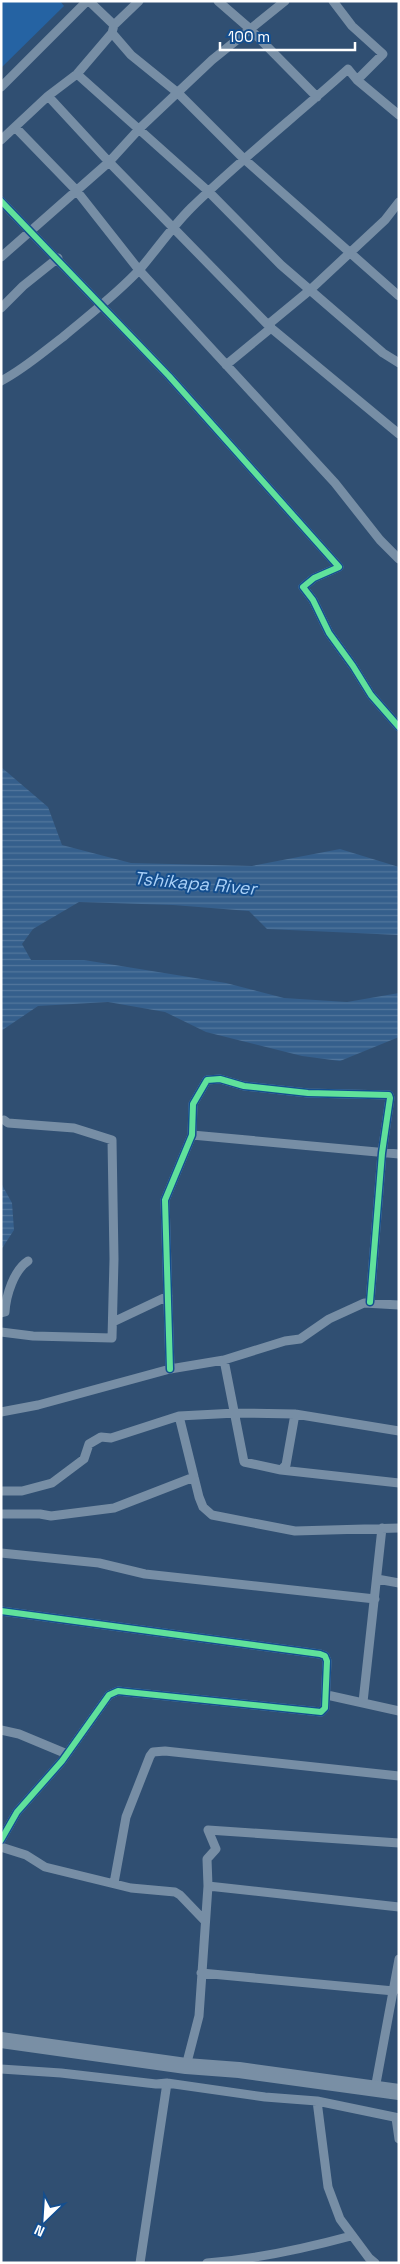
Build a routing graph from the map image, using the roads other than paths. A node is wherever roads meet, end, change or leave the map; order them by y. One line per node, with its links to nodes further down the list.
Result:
1 (88, 1): 7 (street); 10 (street)
2 (140, 1): 7 (street)
3 (218, 1): 6 (street)
4 (284, 1): 6 (street)
5 (333, 1): 9 (street)
6 (249, 28): 11 (street); 13 (street)
7 (113, 29): 8 (street); 11 (street)
8 (77, 74): 12 (street); 16 (street)
9 (356, 80): 13 (street); 14 (street)
10 (1, 87)
11 (178, 93): 16 (street); 18 (street)
12 (48, 96): 15 (street); 19 (street)
13 (317, 97): 18 (street)
14 (399, 115)
15 (15, 126): 17 (street); 20 (street)
16 (140, 128): 19 (street); 21 (street)
17 (1, 140)
18 (243, 158): 21 (street); 26 (street)
19 (109, 162): 20 (street); 24 (street)
20 (76, 190): 25 (street); 29 (street)
21 (208, 191): 24 (street); 30 (street)
22 (1, 201): 25 (street)
23 (399, 202): 26 (street)
24 (172, 227): 29 (street); 34 (street)
25 (31, 231): 27 (street); 28 (street)
26 (349, 253): 30 (street); 31 (street)
27 (1, 257)
28 (58, 258): 32 (street); 33 (street)
29 (139, 270): 32 (street); 36 (street)
30 (310, 290): 34 (street); 35 (street)
31 (399, 296)
32 (102, 306): 37 (street); 40 (street)
33 (1, 308)
34 (271, 328): 36 (street); 38 (street)
35 (399, 363)
36 (226, 365): 39 (street)
37 (1, 381)
38 (399, 434)
39 (399, 559)
40 (399, 727)
41 (4, 1120): 50 (street)
42 (192, 1135): 43 (street); 43 (street); 46 (street)
43 (382, 1154): 44 (street); 47 (street)
44 (399, 1154)
45 (28, 1261): 49 (street)
46 (168, 1296): 50 (street); 53 (street)
47 (370, 1302): 48 (street); 52 (street)
48 (399, 1305)
49 (1, 1312)
50 (113, 1322): 51 (street)
51 (1, 1332)
52 (224, 1360): 53 (street); 55 (street)
53 (170, 1370): 54 (street)
54 (1, 1412)
55 (236, 1413): 56 (street); 57 (street); 59 (street)
56 (295, 1414): 58 (street); 59 (street)
57 (179, 1416): 60 (street); 62 (street)
58 (399, 1430)
59 (281, 1470): 61 (street)
60 (194, 1477): 63 (street); 64 (street)
61 (399, 1483)
62 (1, 1491)
63 (1, 1514)
64 (382, 1528): 65 (street); 67 (street)
65 (399, 1528)
66 (1, 1553): 69 (street)
67 (377, 1580): 68 (street); 69 (street)
68 (399, 1582)
69 (375, 1599): 72 (street)
70 (1, 1611): 71 (street)
71 (326, 1695): 72 (street); 75 (street)
72 (363, 1702): 73 (street)
73 (399, 1711)
74 (1, 1730): 75 (street)
75 (67, 1754): 77 (street)
76 (399, 1776): 80 (street)
77 (1, 1840)
78 (399, 1843): 81 (street)
79 (1, 1847): 80 (street)
80 (114, 1883): 83 (street)
81 (208, 1886): 82 (street); 83 (street)
82 (399, 1907)
83 (204, 1920): 85 (street)
84 (399, 1959): 86 (street)
85 (201, 1973): 86 (street); 88 (street)
86 (394, 1991): 91 (street)
87 (1, 2040): 88 (highway)
88 (186, 2066): 91 (highway)
89 (1, 2069): 90 (street)
90 (167, 2084): 93 (street); 97 (street)
91 (375, 2089): 92 (highway)
92 (399, 2092)
93 (317, 2101): 94 (street); 96 (street)
94 (397, 2118): 95 (street)
95 (399, 2139)
96 (351, 2236): 98 (street); 99 (street)
97 (140, 2263)
98 (207, 2263)
99 (375, 2263)

